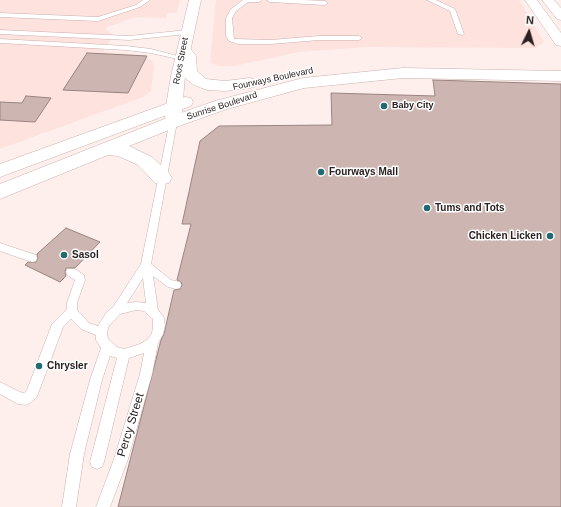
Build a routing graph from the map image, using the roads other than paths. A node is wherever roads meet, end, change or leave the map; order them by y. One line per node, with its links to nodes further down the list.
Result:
1 (147, 0): 9 (lane)
2 (195, 0): 12 (street, Roos Street)
3 (259, 0): 16 (lane)
4 (270, 0): 8 (lane)
5 (430, 0): 14 (lane)
6 (531, 0): 19 (street)
7 (548, 0): 10 (street)
8 (325, 3)
9 (0, 15)
10 (561, 16)
11 (0, 32): 13 (lane)
12 (187, 32): 15 (lane); 21 (street, Roos Street)
13 (32, 34): 15 (lane); 18 (lane)
14 (461, 34)
15 (129, 38): 20 (lane)
16 (359, 38)
17 (0, 41): 18 (lane)
18 (26, 42): 20 (lane)
19 (561, 42)
20 (126, 48): 21 (lane)
21 (183, 54): 24 (street); 26 (street, Roos Street)
22 (561, 62): 24 (street, Fourways Boulevard)
23 (561, 76): 25 (street, Fourways Boulevard)
24 (250, 83): 26 (street, Fourways Boulevard)
25 (271, 90): 26 (street, Sunrise Boulevard)
26 (174, 114): 27 (street, Fourways Boulevard); 28 (street, Fourways Boulevard); 29 (lane, Percy Street)
27 (106, 149): 29 (street); 30 (street, Fourways Boulevard)
28 (0, 171)
29 (162, 178): 33 (lane, Percy Street)
30 (0, 192)
31 (0, 247): 32 (lane)
32 (32, 258)
33 (146, 265): 35 (lane); 36 (lane, Percy Street); 38 (lane, Percy Street)
34 (71, 272): 37 (lane)
35 (176, 286)
36 (117, 310): 38 (lane); 39 (lane, Percy Street)
37 (72, 311): 39 (lane); 43 (lane)
38 (153, 312): 40 (lane, Percy Street)
39 (101, 332): 41 (lane)
40 (152, 342): 42 (lane); 46 (lane, Percy Street)
41 (107, 347): 42 (lane); 45 (lane)
42 (124, 354): 44 (lane)
43 (0, 388)
44 (97, 462)
45 (70, 507)
46 (103, 507)

